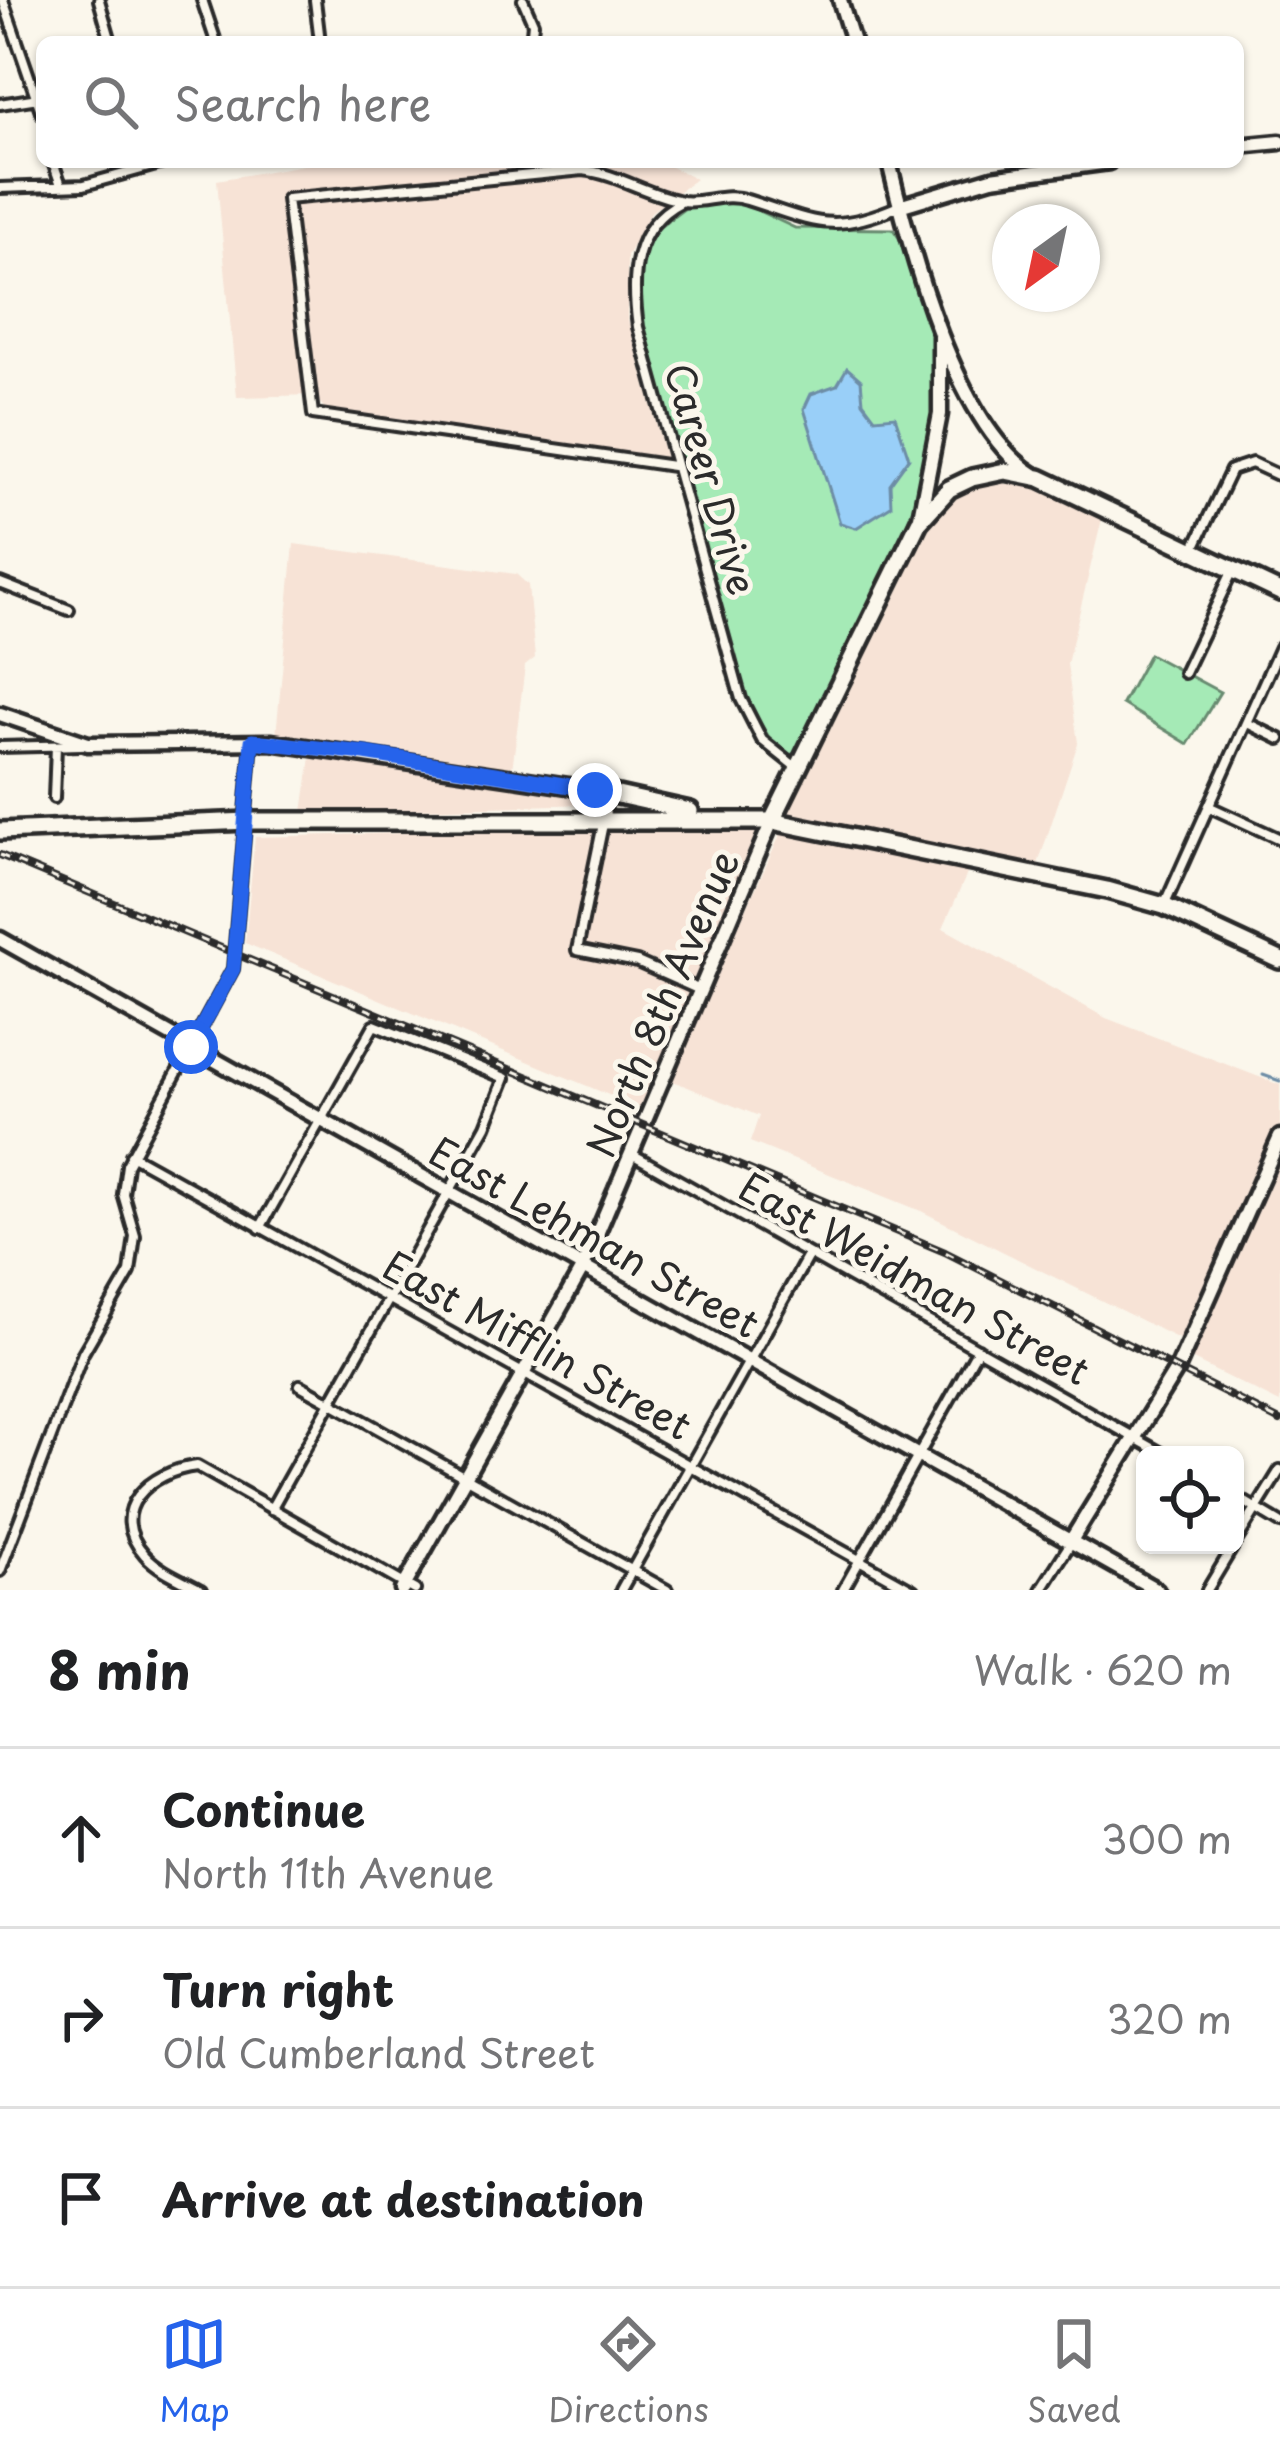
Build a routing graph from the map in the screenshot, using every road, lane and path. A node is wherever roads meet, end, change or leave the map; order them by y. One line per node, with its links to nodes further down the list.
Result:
1 (3, 0): 7 (street)
2 (98, 0): 8 (street)
3 (202, 0): 9 (street)
4 (315, 0): 10 (street)
5 (523, 0): 11 (street)
6 (840, 0): 12 (street)
7 (5, 20): 13 (street)
8 (109, 36)
9 (214, 36)
10 (319, 36)
11 (532, 36)
12 (852, 36)
13 (36, 93)
14 (36, 98): 15 (street)
15 (0, 104)
16 (1280, 142): 17 (street)
17 (1244, 145)
18 (55, 168): 22 (street)
19 (139, 168): 22 (street)
20 (890, 168): 25 (street)
21 (1065, 168): 25 (street)
22 (61, 184): 23 (street)
23 (0, 188)
24 (683, 201): 25 (street); 27 (street, Career Drive); 27 (street)
25 (899, 206): 26 (street)
26 (940, 322): 29 (street); 30 (street)
27 (673, 466): 45 (street, Career Drive)
28 (1280, 476): 31 (street)
29 (1040, 478): 30 (highway); 31 (highway)
30 (919, 522): 45 (highway)
31 (1193, 549): 32 (highway)
32 (1233, 569): 34 (highway); 37 (street)
33 (0, 583): 35 (street)
34 (1280, 592)
35 (69, 610)
36 (1280, 647): 39 (street)
37 (1184, 673)
38 (0, 714): 42 (street)
39 (1247, 723): 40 (street); 48 (street)
40 (1280, 739)
41 (252, 741): 42 (street); 46 (street); 51 (street)
42 (88, 745): 43 (street)
43 (56, 746): 44 (street); 47 (street)
44 (0, 747)
45 (794, 776): 50 (highway); 52 (highway)
46 (595, 790): 49 (street); 50 (highway)
47 (54, 798)
48 (1210, 807): 54 (street); 55 (street)
49 (604, 817): 50 (highway); 51 (highway); 58 (street)
50 (725, 817): 52 (highway)
51 (249, 821): 53 (highway); 59 (street)
52 (772, 821): 55 (highway); 58 (street, North 8th Avenue)
53 (1, 831)
54 (1280, 839)
55 (1164, 906): 57 (highway)
56 (0, 939): 59 (street, East Lehman Street)
57 (1280, 960)
58 (700, 990): 62 (street, North 8th Avenue)
59 (191, 1047): 60 (street, East Lehman Street); 63 (street)
60 (320, 1119): 64 (street, East Lehman Street); 64 (street); 65 (street)
61 (1280, 1137): 74 (street)
62 (632, 1154): 66 (street, East Weidman Street); 67 (street, North 8th Avenue)
63 (131, 1155): 65 (street, East Mifflin Street); 89 (street)
64 (449, 1190): 67 (street, East Lehman Street); 68 (street)
65 (260, 1228): 68 (street, East Mifflin Street)
66 (808, 1256): 69 (street, East Weidman Street); 70 (street)
67 (583, 1267): 70 (street, East Lehman Street); 71 (street, North 8th Avenue)
68 (388, 1298): 71 (street, East Mifflin Street); 73 (street)
69 (978, 1349): 74 (street, East Weidman Street); 76 (street)
70 (751, 1361): 76 (street, East Lehman Street); 77 (street)
71 (526, 1372): 77 (street, East Mifflin Street); 79 (street, North 8th Avenue)
72 (300, 1385): 73 (street)
73 (328, 1404): 79 (street); 82 (street)
74 (1136, 1438): 75 (street, East Weidman Street); 85 (street)
75 (1150, 1446)
76 (919, 1454): 85 (street, East Lehman Street); 87 (street)
77 (692, 1465): 87 (street, East Mifflin Street); 88 (street)
78 (1280, 1470): 81 (street)
79 (466, 1478): 88 (street); 90 (street, North 8th Avenue)
80 (1244, 1501): 81 (street)
81 (1257, 1508): 83 (street); 84 (street)
82 (272, 1509): 90 (street); 91 (street)
83 (1280, 1522)
84 (1244, 1528)
85 (1072, 1539): 96 (street); 97 (street, East Lehman Street)
86 (1228, 1554): 98 (street)
87 (859, 1560): 94 (street); 95 (street, East Mifflin Street)
88 (632, 1570): 92 (street); 93 (street)
89 (0, 1571)
90 (407, 1588)
91 (201, 1590)
92 (621, 1590)
93 (667, 1590)
94 (843, 1590)
95 (913, 1590)
96 (1041, 1590)
97 (1157, 1590)
98 (1207, 1590)

